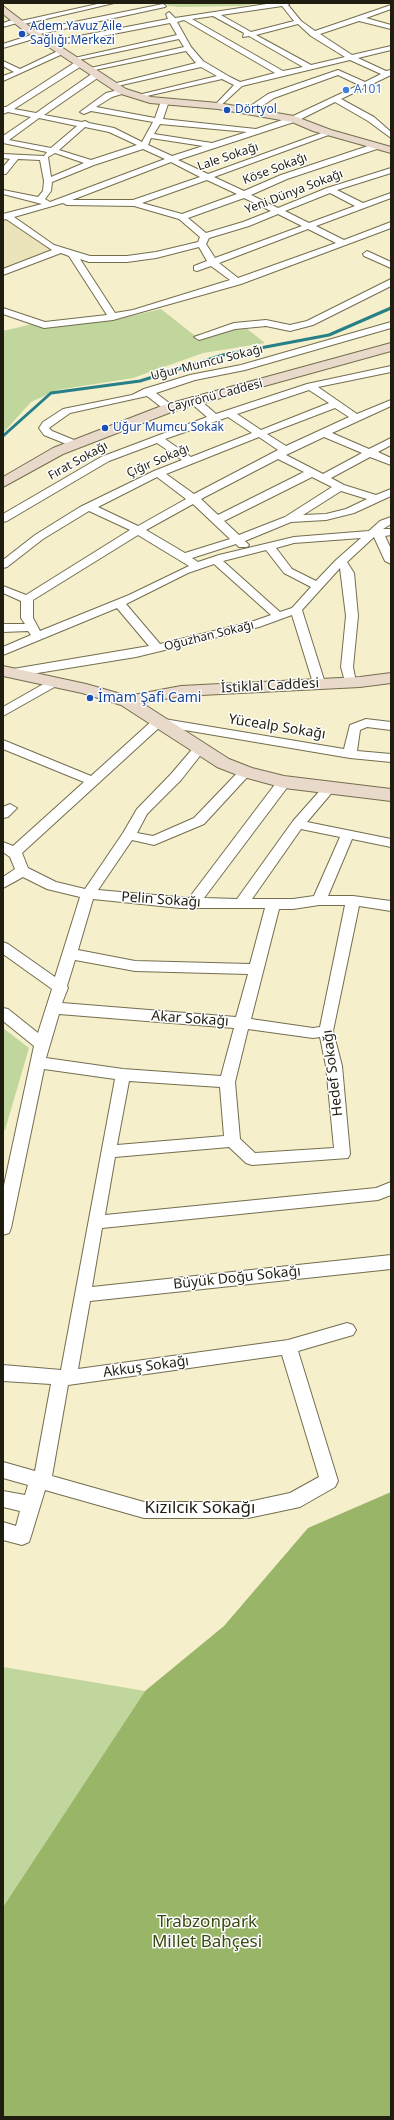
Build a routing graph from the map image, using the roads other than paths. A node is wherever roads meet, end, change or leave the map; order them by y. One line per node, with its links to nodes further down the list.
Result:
1 (111, 3): 10 (street)
2 (285, 3): 6 (street); 11 (street)
3 (162, 4): 9 (street); 14 (street)
4 (391, 8): 8 (street)
5 (3, 9): 10 (street)
6 (214, 14): 7 (street); 15 (street)
7 (185, 18): 9 (street); 18 (street)
8 (361, 19): 13 (street); 16 (street)
9 (173, 20): 17 (street); 19 (street)
10 (19, 22): 12 (street); 14 (street)
11 (299, 22): 15 (street); 16 (street)
12 (3, 25)
13 (391, 27)
14 (35, 34): 19 (street); 20 (street)
15 (249, 34): 18 (street); 29 (street)
16 (314, 34): 25 (street)
17 (182, 36): 21 (street); 26 (street)
18 (223, 40): 33 (street)
19 (51, 44): 23 (street)
20 (3, 46)
21 (188, 48): 24 (street); 28 (street)
22 (391, 48): 25 (street)
23 (63, 52): 26 (street); 31 (street)
24 (157, 54): 30 (street); 32 (street)
25 (350, 58): 29 (street); 34 (street)
26 (77, 61): 32 (street); 45 (street)
27 (3, 63): 31 (street)
28 (203, 64): 30 (street); 35 (street)
29 (309, 67): 33 (street)
30 (182, 69): 39 (street)
31 (20, 72): 36 (street)
32 (93, 72): 39 (street); 47 (street)
33 (280, 73): 37 (street)
34 (389, 73): 38 (street)
35 (222, 77): 37 (street); 40 (street)
36 (3, 79)
37 (239, 84): 43 (street)
38 (365, 85): 41 (street); 46 (street)
39 (118, 88): 40 (street); 44 (street)
40 (138, 96): 42 (street)
41 (336, 99): 48 (street); 55 (street)
42 (165, 101): 43 (street); 50 (street)
43 (218, 106): 46 (street)
44 (89, 108): 49 (street); 50 (street)
45 (4, 110): 47 (street)
46 (249, 110): 48 (street)
47 (39, 115): 49 (street); 56 (street)
48 (290, 120): 52 (street); 53 (street)
49 (70, 121): 51 (street)
50 (158, 121): 52 (street); 54 (street)
51 (85, 124): 58 (street); 61 (street)
52 (258, 130): 57 (street)
53 (330, 133): 59 (street); 69 (street, Lale Sokağı)
54 (151, 136): 57 (street); 58 (street)
55 (391, 136)
56 (3, 140): 61 (street)
57 (212, 145): 65 (street)
58 (143, 146): 65 (street); 66 (street)
59 (377, 146): 60 (street); 73 (street, Köse Sokağı)
60 (391, 150)
61 (54, 151): 64 (street); 66 (street)
62 (3, 156): 63 (street)
63 (16, 156): 64 (street); 68 (street)
64 (44, 158): 70 (street)
65 (172, 159): 69 (street); 77 (street)
66 (91, 163): 70 (street)
67 (391, 170): 71 (street, Yeni Dünya Sokağı)
68 (3, 172)
69 (208, 177): 73 (street); 76 (street, Lale Sokağı)
70 (48, 181): 75 (street)
71 (330, 190): 78 (street); 79 (street, Yeni Dünya Sokağı)
72 (3, 192): 75 (street)
73 (243, 195): 79 (street); 81 (street, Köse Sokağı)
74 (391, 195): 78 (street)
75 (40, 200): 77 (street)
76 (134, 203): 77 (street); 81 (street)
77 (54, 204): 80 (street)
78 (363, 206): 82 (street)
79 (278, 211): 82 (street); 84 (street, Yeni Dünya Sokağı)
80 (6, 216): 86 (street, Yeni Dünya Sokağı)
81 (182, 216): 84 (street)
82 (309, 226): 85 (street); 89 (street)
83 (391, 226): 85 (street)
84 (204, 240): 87 (street, Yeni Dünya Sokağı); 89 (street)
85 (344, 243): 93 (street)
86 (61, 250): 87 (street, Yeni Dünya Sokağı); 92 (street)
87 (72, 253): 96 (street)
88 (367, 254): 90 (street)
89 (213, 263): 91 (street); 93 (street)
90 (391, 265)
91 (197, 268)
92 (3, 272)
93 (238, 282): 96 (street)
94 (391, 282): 100 (street)
95 (3, 311): 97 (street)
96 (113, 317): 97 (street)
97 (21, 318): 98 (street)
98 (3, 322)
99 (391, 325): 104 (street, Uğur Mumcu Sokağı)
100 (199, 337)
101 (391, 347): 105 (street, Çayırönü Caddesi)
102 (391, 369): 103 (street, Fırat Sokağı)
103 (310, 386): 106 (street); 109 (street, Fırat Sokağı)
104 (147, 391): 108 (street); 116 (street, Uğur Mumcu Sokağı)
105 (196, 402): 108 (street, Çayırönü Caddesi); 110 (street)
106 (336, 404): 111 (street); 113 (street, Çığır Sokağı)
107 (391, 404): 111 (street)
108 (168, 408): 116 (street, Çayırönü Caddesi)
109 (229, 413): 110 (street, Fırat Sokağı); 113 (street)
110 (214, 418): 114 (street, Fırat Sokağı)
111 (356, 418): 112 (street)
112 (324, 433): 117 (street); 118 (street)
113 (258, 434): 117 (street); 119 (street, Çığır Sokağı)
114 (158, 439): 119 (street); 130 (street, Fırat Sokağı)
115 (391, 440): 118 (street)
116 (75, 444): 124 (street, Çayırönü Caddesi)
117 (282, 453): 121 (street); 127 (street)
118 (368, 453): 120 (street); 123 (street)
119 (191, 461): 122 (street, Çığır Sokağı)
120 (391, 462)
121 (311, 473): 123 (street); 132 (street)
122 (158, 474): 127 (street); 129 (street, Çığır Sokağı)
123 (322, 479): 125 (street)
124 (3, 483)
125 (340, 487): 128 (street); 131 (street)
126 (391, 492): 128 (street)
127 (194, 499): 132 (street); 134 (street)
128 (376, 499): 131 (street)
129 (90, 507): 134 (street); 144 (street, Çığır Sokağı)
130 (3, 519)
131 (289, 519): 137 (street)
132 (217, 520): 137 (street)
133 (391, 520): 136 (street)
134 (138, 530): 140 (street); 148 (street)
135 (391, 532): 136 (street)
136 (375, 533): 138 (street); 142 (street); 143 (street)
137 (237, 540): 139 (street); 140 (street)
138 (269, 546): 139 (street); 146 (street)
139 (250, 551): 141 (street)
140 (184, 557): 145 (street)
141 (216, 560): 145 (street); 151 (street)
142 (391, 561)
143 (340, 562): 146 (street); 159 (street)
144 (3, 565)
145 (198, 566): 149 (street)
146 (317, 586): 150 (street)
147 (3, 589): 148 (street)
148 (26, 599): 153 (street)
149 (119, 603): 153 (street); 154 (street)
150 (296, 610): 151 (street, Oğuzhan Sokağı); 160 (street)
151 (278, 616): 154 (street, Oğuzhan Sokağı)
152 (3, 628): 153 (street)
153 (35, 632): 155 (street)
154 (157, 648): 156 (street, Oğuzhan Sokağı)
155 (3, 651)
156 (8, 672): 158 (street)
157 (391, 678): 159 (street, İstiklal Caddesi)
158 (54, 682): 161 (street); 162 (street)
159 (350, 682): 160 (street, İstiklal Caddesi)
160 (319, 683): 161 (street, İstiklal Caddesi)
161 (127, 701): 163 (street)
162 (3, 712)
163 (158, 722): 166 (street); 167 (street, Yücealp Sokağı); 170 (street)
164 (391, 726): 167 (street)
165 (3, 744): 170 (street)
166 (199, 749): 169 (street); 176 (street)
167 (350, 754): 168 (street, Yücealp Sokağı)
168 (391, 758)
169 (246, 772): 171 (street); 176 (street)
170 (93, 781): 178 (street)
171 (284, 782): 172 (street); 184 (street)
172 (329, 789): 173 (street); 174 (street)
173 (391, 795)
174 (298, 824): 175 (street); 185 (street)
175 (348, 834): 177 (street); 182 (street)
176 (129, 835): 181 (street)
177 (391, 843)
178 (8, 850): 179 (street)
179 (22, 871): 180 (street); 181 (street, Pelin Sokağı)
180 (3, 883)
181 (88, 894): 184 (street, Pelin Sokağı); 189 (street)
182 (319, 900): 183 (street, Pelin Sokağı); 186 (street, Pelin Sokağı)
183 (353, 901): 187 (street, Pelin Sokağı); 195 (street, Hedef Sokağı)
184 (193, 903): 185 (street, Pelin Sokağı)
185 (241, 904): 186 (street, Pelin Sokağı)
186 (273, 904): 190 (street)
187 (391, 906)
188 (3, 946): 191 (street)
189 (70, 954): 190 (street); 191 (street)
190 (256, 968): 194 (street)
191 (61, 988): 192 (street)
192 (54, 1008): 194 (street, Akar Sokağı); 196 (street)
193 (3, 1013): 196 (street)
194 (242, 1023): 195 (street, Akar Sokağı); 199 (street)
195 (326, 1031): 200 (street, Hedef Sokağı)
196 (42, 1044): 197 (street)
197 (38, 1063): 198 (street); 204 (street)
198 (123, 1075): 199 (street); 201 (street)
199 (227, 1082): 200 (street)
200 (232, 1141): 201 (street)
201 (108, 1152): 203 (street)
202 (391, 1188): 203 (street)
203 (95, 1222): 206 (street)
204 (3, 1228)
205 (391, 1262): 206 (street, Büyük Doğu Sokağı)
206 (82, 1295): 210 (street)
207 (347, 1330): 208 (street, Akkuş Sokağı)
208 (288, 1347): 210 (street, Akkuş Sokağı); 212 (street, Kızılcık Sokağı)
209 (3, 1373): 210 (street, Akkuş Sokağı)
210 (64, 1378): 212 (street)
211 (3, 1470): 212 (street, Kızılcık Sokağı)
212 (40, 1482): 214 (street)
213 (3, 1499): 214 (street)
214 (31, 1505): 215 (street)
215 (3, 1531)

